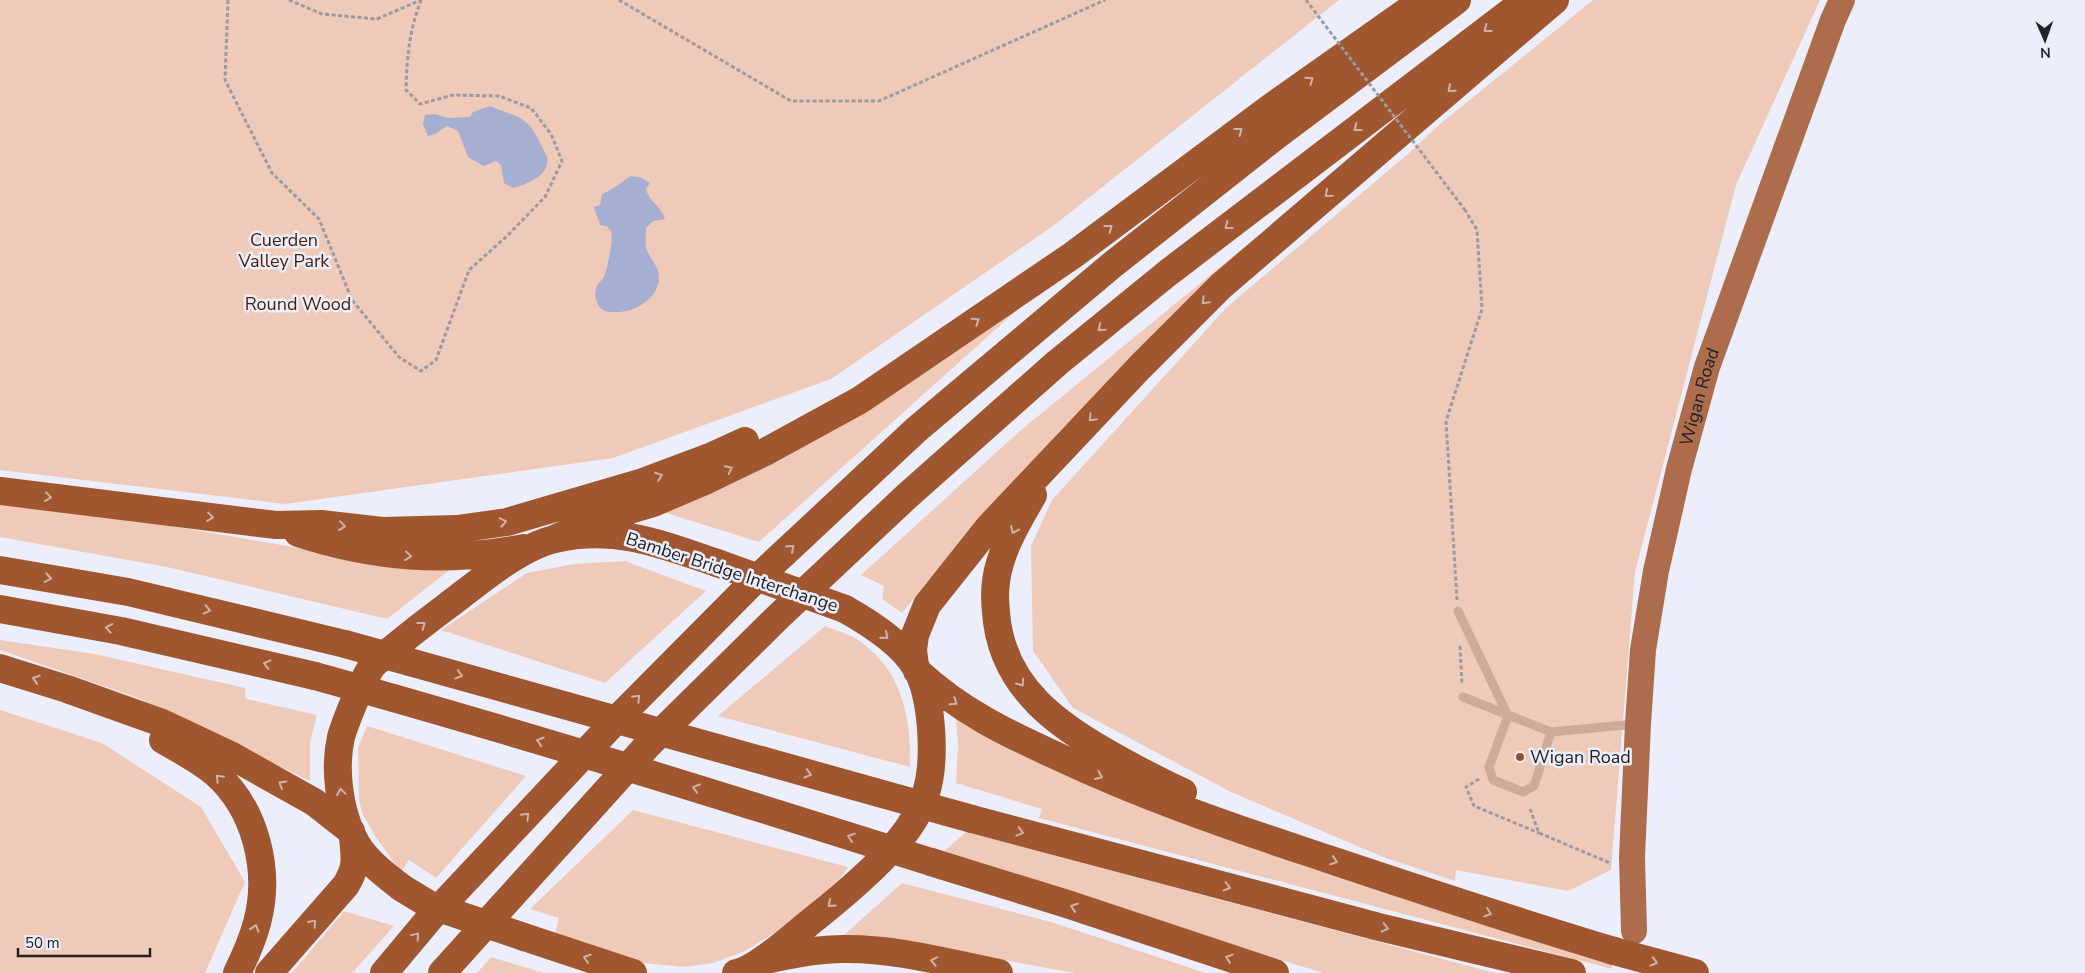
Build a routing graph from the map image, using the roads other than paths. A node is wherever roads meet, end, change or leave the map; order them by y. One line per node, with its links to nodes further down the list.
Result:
1 (1423, 0): 6 (highway, one-way to 1)
2 (1457, 0): 27 (highway, one-way to 2)
3 (1526, 0): 28 (highway, one-way to 28)
4 (1555, 0): 7 (highway, one-way to 7)
5 (1842, 0): 19 (main road, Wigan Road)
6 (936, 349): 9 (highway, one-way to 6); 10 (highway, one-way to 6)
7 (1055, 456): 15 (highway); 22 (highway, one-way to 22)
8 (0, 491): 9 (highway, one-way to 9)
9 (276, 525): 10 (highway, one-way to 10)
10 (544, 542): 15 (highway, Bamber Bridge Interchange, one-way to 15, bridge); 21 (highway, Bamber Bridge Interchange, one-way to 10)
11 (0, 570): 32 (highway, one-way to 32, bridge)
12 (0, 609): 31 (highway, one-way to 12, bridge)
13 (1458, 612): 18 (lane)
14 (0, 668): 16 (highway, one-way to 14)
15 (916, 669): 22 (highway, one-way to 22); 24 (highway, Bamber Bridge Interchange, one-way to 24)
16 (67, 689): 21 (highway, one-way to 16); 25 (highway, one-way to 16)
17 (1463, 698): 18 (lane)
18 (1508, 716): 20 (lane); 20 (lane)
19 (1638, 724): 20 (lane); 23 (main road, Wigan Road)
20 (1551, 732)
21 (352, 834): 26 (highway, one-way to 21); 29 (highway, Bamber Bridge Interchange, one-way to 21, bridge)
22 (1297, 849): 33 (highway, one-way to 33, bridge)
23 (1634, 931)
24 (745, 970): 30 (highway, one-way to 24)
25 (237, 973)
26 (269, 973)
27 (384, 973)
28 (442, 973)
29 (633, 973)
30 (999, 973)
31 (1275, 973)
32 (1572, 973)
33 (1695, 973)

